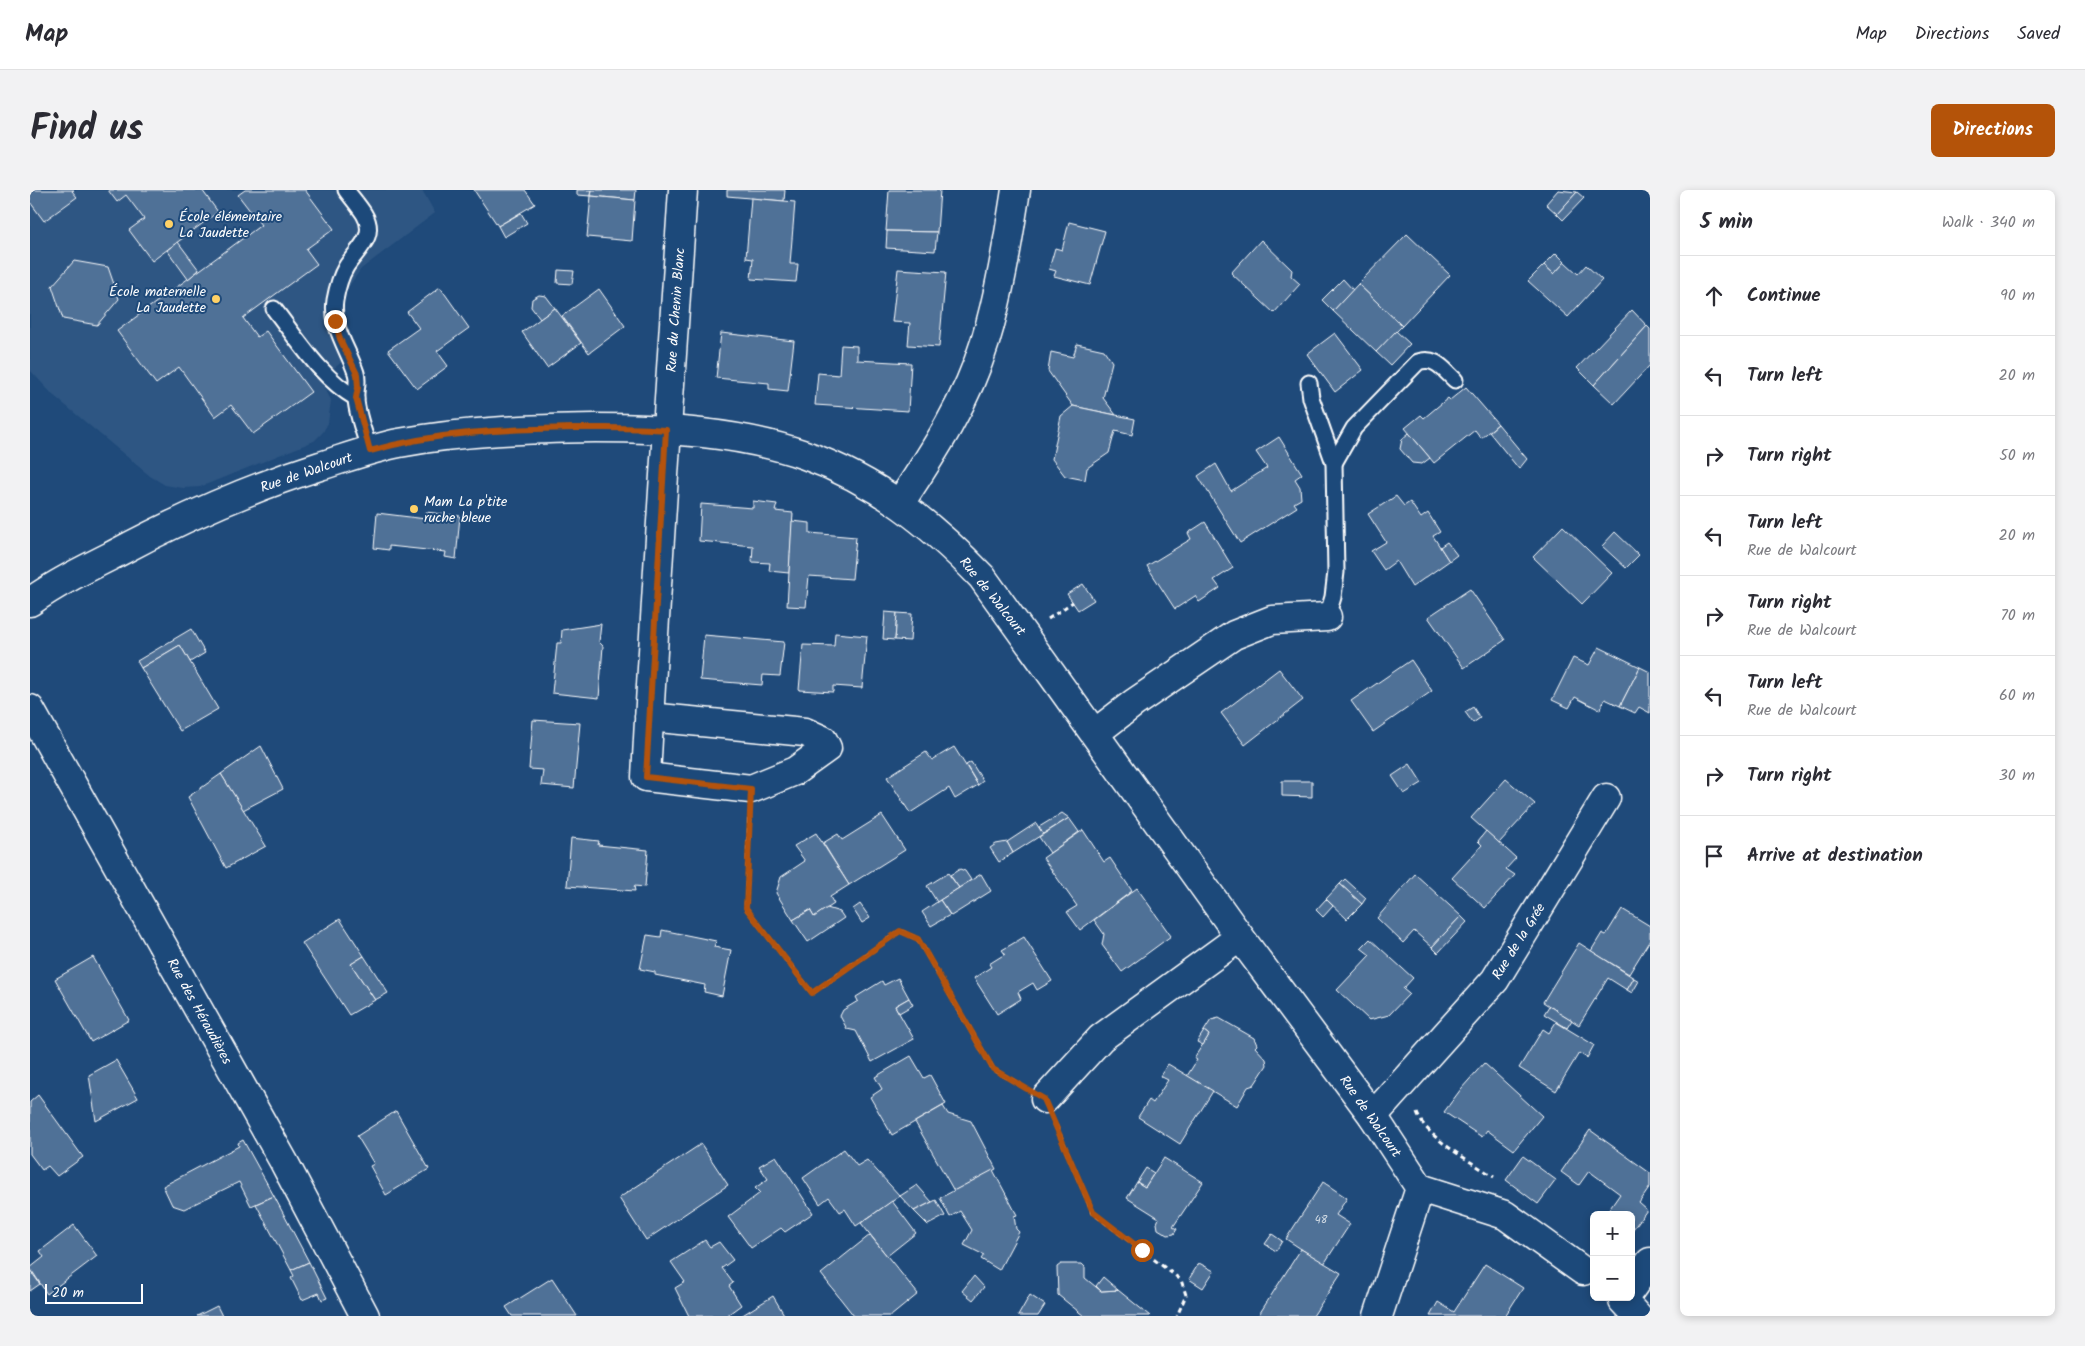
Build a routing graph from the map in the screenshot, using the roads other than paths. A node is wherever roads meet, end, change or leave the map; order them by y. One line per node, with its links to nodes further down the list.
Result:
1 (346, 190): 7 (lane)
2 (684, 190): 8 (street, Rue du Chenin Blanc)
3 (1016, 190): 11 (street)
4 (274, 308): 7 (lane)
5 (1455, 380): 10 (lane)
6 (1309, 383): 10 (lane)
7 (356, 398): 9 (lane)
8 (666, 430): 9 (street, Rue de Walcourt); 11 (street, Rue de Walcourt); 15 (street)
9 (370, 451): 12 (street, Rue de Walcourt)
10 (1334, 463): 13 (lane)
11 (900, 503): 16 (street, Rue de Walcourt)
12 (30, 602)
13 (1326, 617): 16 (street)
14 (30, 709): 25 (street, Rue des Héraudières)
15 (649, 717): 15 (street)
16 (1095, 733): 18 (street, Rue de Walcourt)
17 (1606, 798): 20 (street, Rue de la Grée)
18 (1240, 937): 19 (street); 20 (street, Rue de Walcourt)
19 (1044, 1099)
20 (1373, 1116): 21 (street, Rue de Walcourt)
21 (1420, 1188): 23 (street); 26 (street)
22 (1650, 1262): 24 (street)
23 (1583, 1271)
24 (1635, 1290)
25 (365, 1316)
26 (1378, 1316)

